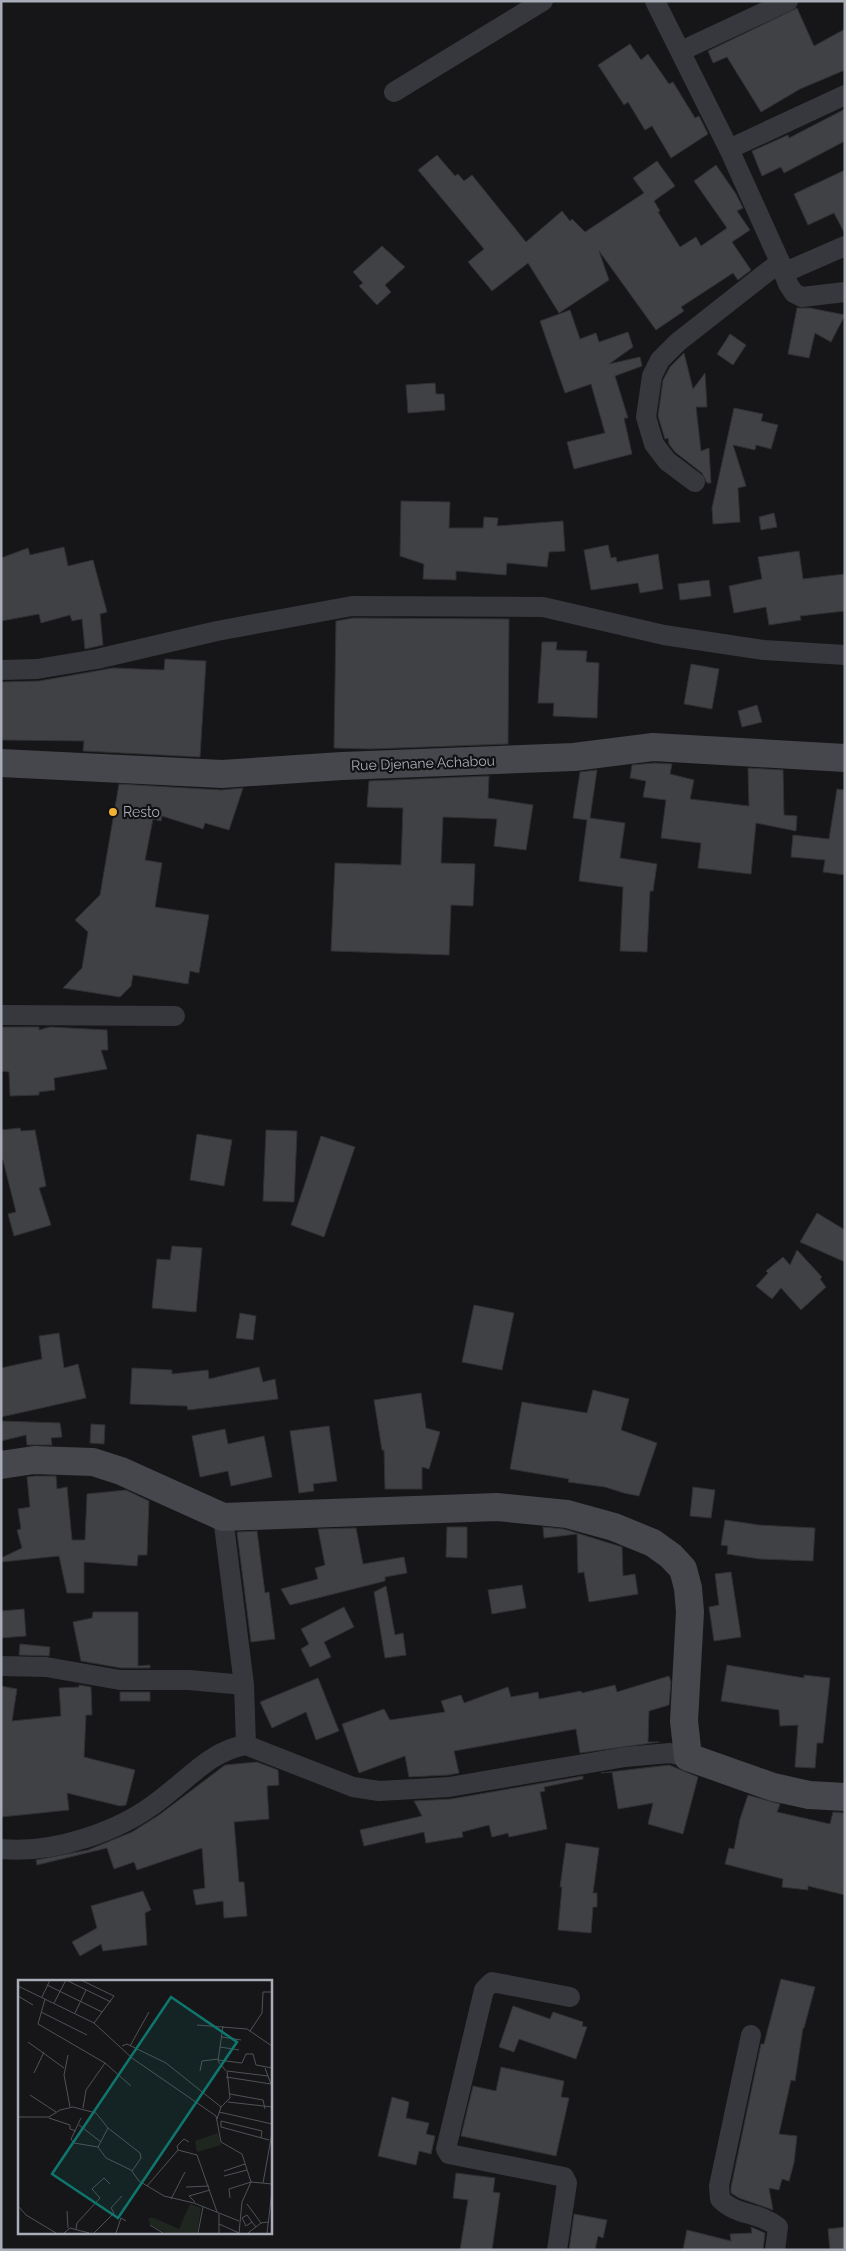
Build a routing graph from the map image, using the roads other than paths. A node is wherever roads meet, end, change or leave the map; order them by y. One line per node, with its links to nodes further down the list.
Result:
1 (543, 1): 5 (street)
2 (654, 1): 4 (street)
3 (788, 1): 4 (street)
4 (681, 51): 7 (street)
5 (394, 92)
6 (845, 95): 7 (street)
7 (729, 149): 9 (street)
8 (845, 246): 9 (street)
9 (781, 267): 10 (street); 11 (street)
10 (845, 292)
11 (695, 482)
12 (845, 655): 13 (street)
13 (1, 670)
14 (845, 758): 15 (street, Rue Djenane Achabou)
15 (1, 763)
16 (1, 1015): 17 (street)
17 (175, 1016)
18 (1, 1465): 19 (street)
19 (222, 1517): 21 (street); 23 (street)
20 (1, 1666): 21 (street)
21 (244, 1684): 22 (street)
22 (246, 1745): 23 (street); 25 (street)
23 (688, 1757): 24 (street)
24 (845, 1797)
25 (1, 1849)
26 (570, 1997): 28 (street)
27 (751, 2035): 29 (street)
28 (557, 2250)
29 (775, 2250)

